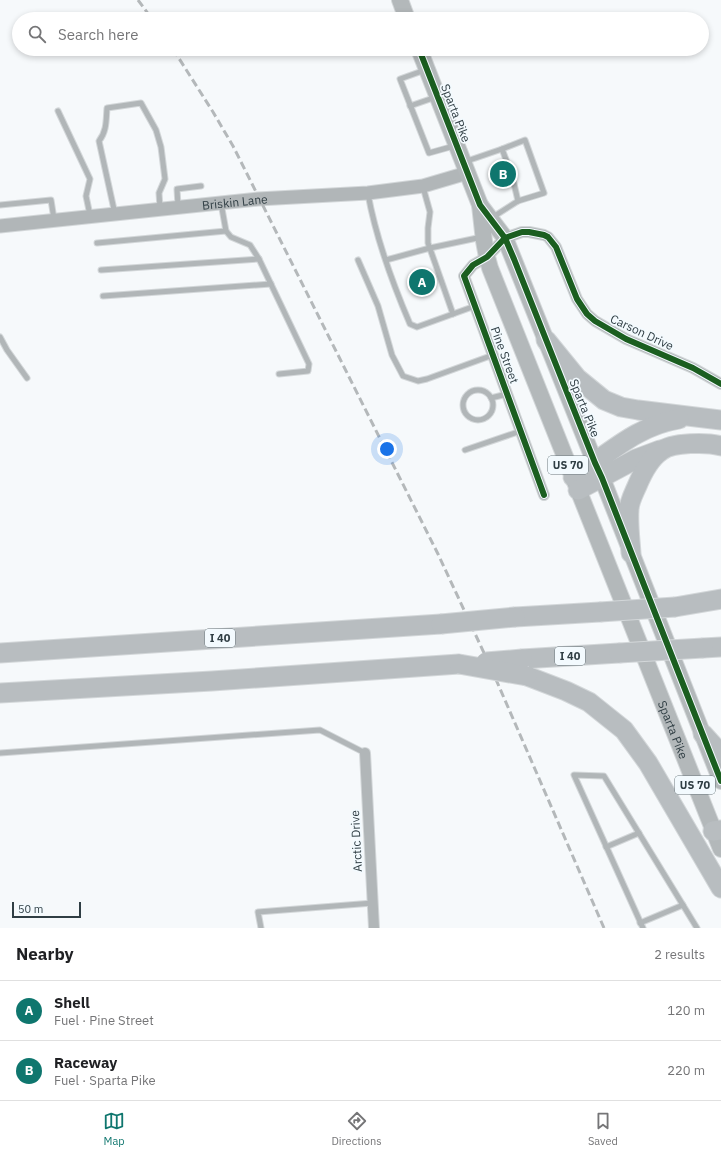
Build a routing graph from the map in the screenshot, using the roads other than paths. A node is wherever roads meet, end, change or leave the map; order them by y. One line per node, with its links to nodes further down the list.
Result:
1 (400, 0): 2 (main road)
2 (404, 12)
3 (422, 56): 4 (main road, Sparta Pike / US 70)
4 (427, 69): 5 (main road, Sparta Pike / US 70); 6 (lane)
5 (437, 96): 6 (lane); 8 (main road, Sparta Pike / US 70)
6 (410, 106): 8 (lane)
7 (58, 111): 21 (lane)
8 (456, 145): 10 (main road, Sparta Pike / US 70)
9 (502, 149): 10 (lane); 14 (lane); 14 (lane)
10 (465, 168): 12 (street, Briskin Lane); 17 (main road, Sparta Pike / US 70)
11 (201, 186): 18 (lane)
12 (422, 186): 13 (street, Briskin Lane); 29 (lane)
13 (368, 193): 15 (street, Briskin Lane); 33 (lane)
14 (518, 201): 22 (lane)
15 (221, 202): 18 (street, Briskin Lane); 25 (lane)
16 (0, 205): 23 (lane)
17 (480, 205): 22 (main road, Sparta Pike / US 70); 26 (main road, Sparta Pike / US 70)
18 (178, 207): 19 (street, Briskin Lane)
19 (160, 209): 20 (street, Briskin Lane); 20 (lane)
20 (115, 214): 21 (street, Briskin Lane)
21 (90, 216): 23 (street, Briskin Lane)
22 (491, 219): 27 (main road, Sparta Pike / US 70)
23 (54, 220): 24 (street, Briskin Lane)
24 (0, 226)
25 (226, 232): 28 (lane); 31 (lane)
26 (483, 237): 29 (lane); 30 (main road, Sparta Pike / US 70)
27 (505, 238): 30 (street, Pine Street); 40 (main road, Sparta Pike / US 70); 44 (street, Carson Drive)
28 (97, 243)
29 (430, 248): 33 (lane); 38 (lane)
30 (487, 257): 37 (street, Pine Street); 54 (main road, Sparta Pike / US 70)
31 (259, 259): 34 (lane); 35 (lane)
32 (358, 260): 41 (lane)
33 (386, 260): 38 (lane)
34 (101, 270)
35 (271, 284): 36 (lane); 42 (lane)
36 (103, 296)
37 (475, 306): 38 (lane); 41 (street, Pine Street)
38 (453, 314)
39 (0, 337): 43 (lane)
40 (546, 340): 47 (highway); 53 (main road, Sparta Pike / US 70)
41 (493, 355): 45 (street, Pine Street)
42 (279, 374)
43 (27, 378)
44 (721, 384)
45 (507, 394): 46 (lane); 49 (street, Pine Street)
46 (491, 398): 46 (lane)
47 (692, 417): 48 (highway); 53 (highway)
48 (721, 420)
49 (521, 431): 51 (lane); 55 (street, Pine Street)
50 (721, 446): 52 (highway)
51 (465, 450)
52 (662, 450): 53 (highway); 56 (highway)
53 (599, 470): 54 (highway); 56 (main road, Sparta Pike / US 70)
54 (575, 483): 69 (main road, Sparta Pike / US 70)
55 (544, 495)
56 (631, 553): 64 (main road, Sparta Pike / US 70)
57 (721, 598): 59 (highway)
58 (721, 605): 59 (highway, I 40)
59 (675, 607): 61 (highway, I 40, bridge)
60 (715, 648): 62 (highway, I 40, bridge)
61 (0, 653)
62 (524, 667): 63 (highway, bridge); 73 (highway)
63 (0, 693)
64 (703, 734): 67 (highway); 68 (main road, Sparta Pike / US 70)
65 (0, 753): 66 (lane)
66 (365, 753): 74 (street, Arctic Drive)
67 (721, 754)
68 (721, 781)
69 (717, 830): 72 (main road, Sparta Pike / US 70)
70 (639, 833): 71 (lane); 71 (lane); 75 (lane)
71 (606, 847): 76 (lane)
72 (721, 849)
73 (721, 888)
74 (373, 903): 77 (lane); 78 (street, Arctic Drive)
75 (683, 905): 76 (lane); 79 (lane)
76 (641, 925)
77 (261, 928)
78 (374, 928)
79 (697, 928)

